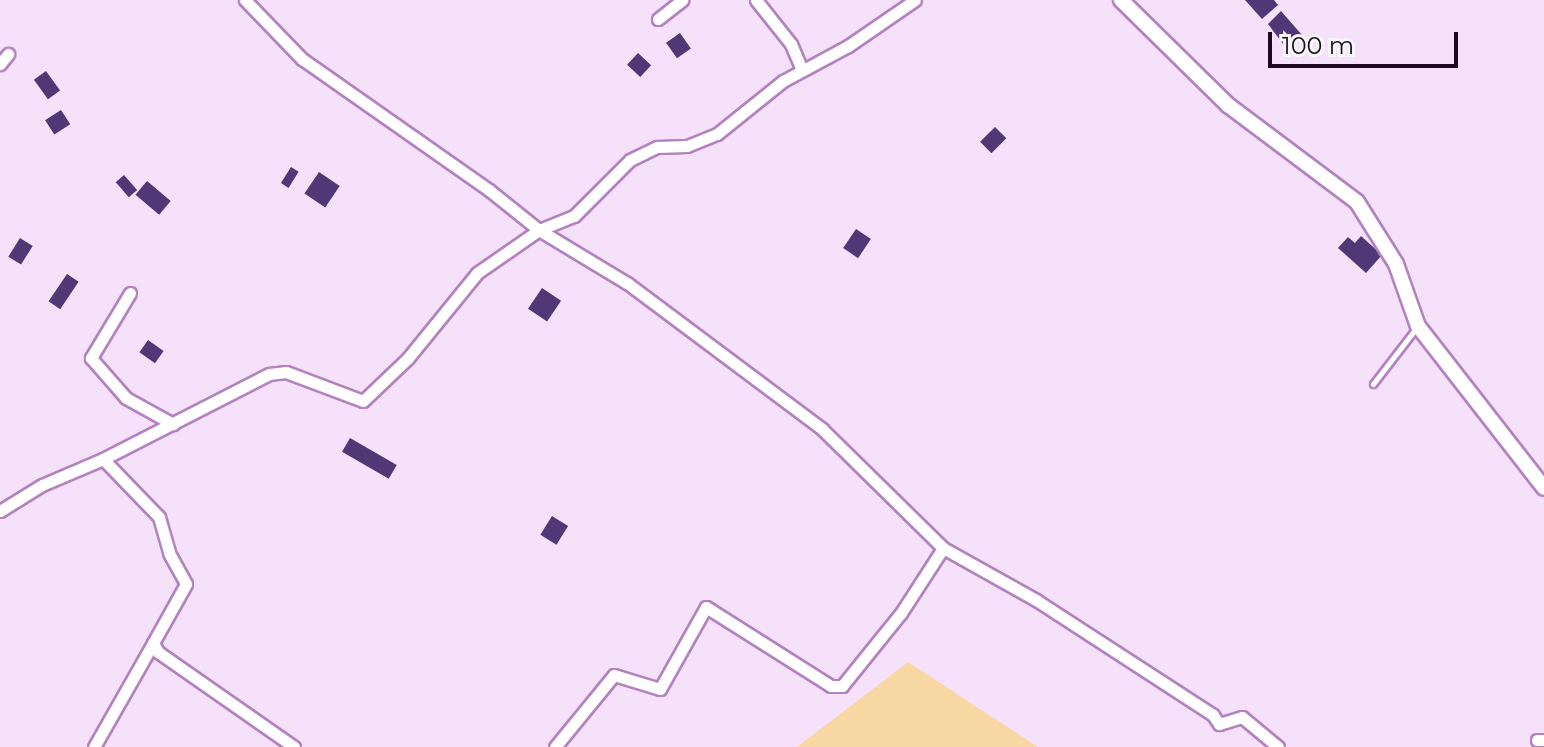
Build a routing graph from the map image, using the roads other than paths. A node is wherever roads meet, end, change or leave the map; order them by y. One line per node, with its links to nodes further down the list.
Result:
1 (245, 0): 10 (street)
2 (682, 0): 6 (street)
3 (756, 0): 9 (street)
4 (915, 0): 9 (street)
5 (1121, 0): 12 (street)
6 (658, 19)
7 (8, 54): 8 (street)
8 (0, 64)
9 (802, 70): 10 (street)
10 (539, 230): 14 (street); 18 (street)
11 (130, 293): 14 (street)
12 (1418, 326): 13 (lane); 16 (street)
13 (1373, 384)
14 (173, 424): 15 (street)
15 (103, 459): 17 (street); 19 (street)
16 (1544, 488)
17 (0, 511)
18 (943, 548): 22 (street); 23 (street)
19 (153, 643): 20 (street); 21 (street)
20 (94, 747)
21 (294, 747)
22 (555, 747)
23 (1278, 747)

